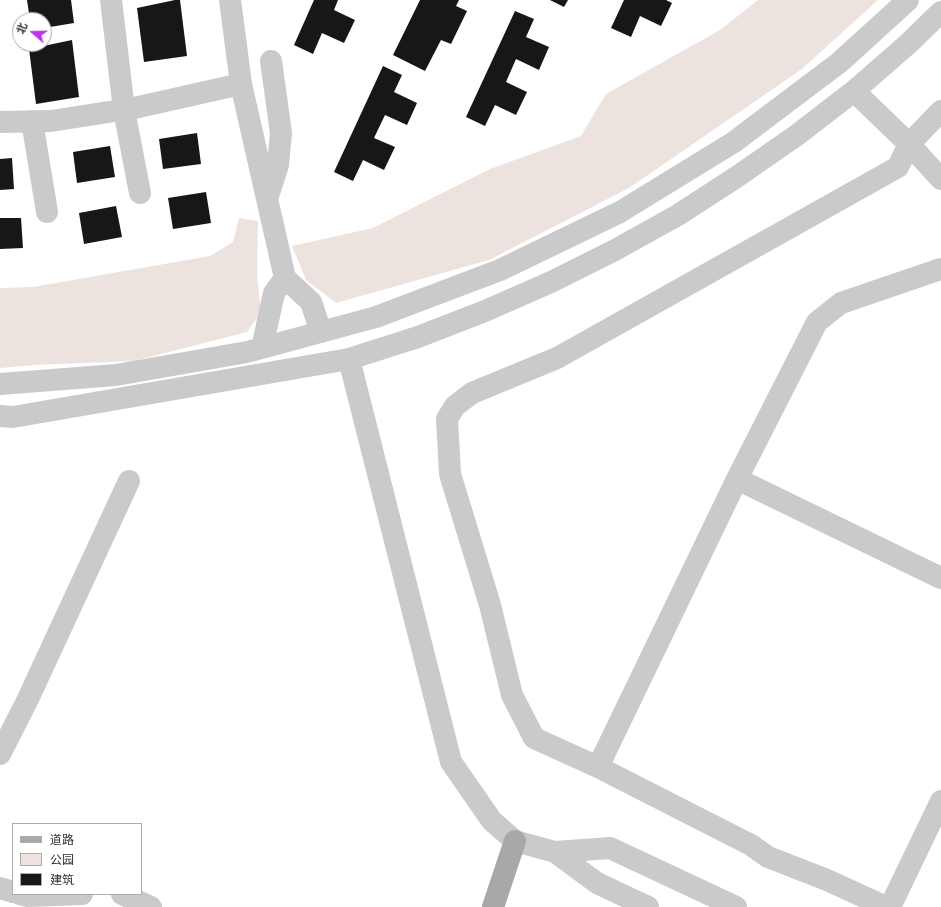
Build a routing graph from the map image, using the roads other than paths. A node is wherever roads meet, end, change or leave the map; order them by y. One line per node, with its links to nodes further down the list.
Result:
1 (111, 0): 8 (street)
2 (230, 0): 6 (street)
3 (908, 0): 19 (street)
4 (941, 12): 7 (street)
5 (271, 61): 15 (street)
6 (242, 84): 8 (street); 15 (street)
7 (854, 91): 12 (street); 21 (street)
8 (124, 110): 10 (street); 14 (street)
9 (941, 111): 12 (street)
10 (32, 121): 11 (street); 16 (street)
11 (0, 122)
12 (909, 144): 13 (street); 28 (street)
13 (941, 179)
14 (140, 193)
15 (267, 199): 18 (street)
16 (47, 212)
17 (941, 269): 24 (street)
18 (285, 278): 19 (street); 20 (street)
19 (321, 332): 20 (street)
20 (262, 348): 22 (street)
21 (349, 359): 23 (street); 30 (street)
22 (0, 384)
23 (0, 416)
24 (738, 479): 26 (street); 28 (street)
25 (129, 481): 27 (street)
26 (941, 578)
27 (0, 754)
28 (598, 767): 41 (street)
29 (941, 801): 42 (street)
30 (516, 841): 31 (street); 38 (main road)
31 (555, 852): 39 (street); 40 (street)
32 (0, 888): 33 (street)
33 (12, 892)
34 (24, 895): 35 (street)
35 (55, 895)
36 (124, 895): 37 (street)
37 (151, 907)
38 (494, 907)
39 (648, 907)
40 (736, 907)
41 (886, 907)
42 (890, 907)

